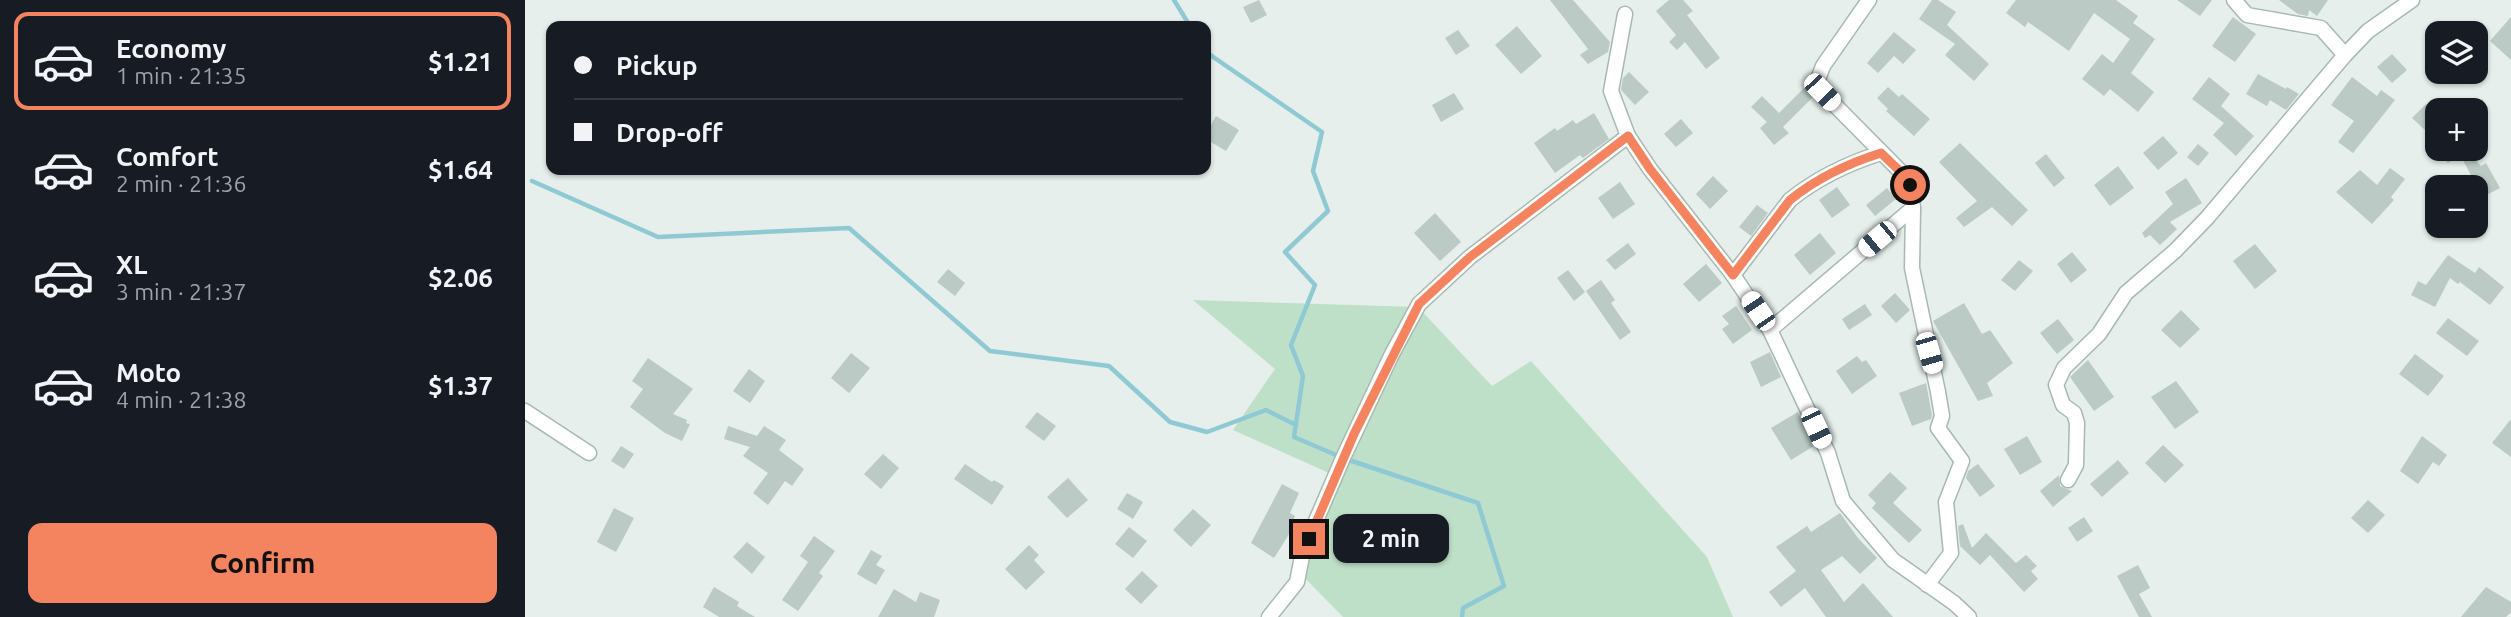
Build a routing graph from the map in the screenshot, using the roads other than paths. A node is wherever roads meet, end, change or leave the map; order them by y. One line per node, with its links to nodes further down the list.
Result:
1 (1868, 0): 7 (street)
2 (2234, 0): 5 (street)
3 (2412, 0): 5 (street)
4 (1626, 15): 6 (street)
5 (2345, 55): 13 (street)
6 (1628, 136): 9 (street); 15 (street)
7 (1881, 153): 8 (street); 9 (street)
8 (1913, 208): 10 (street); 14 (street)
9 (1733, 275): 10 (street)
10 (1770, 330): 14 (street)
11 (525, 411): 12 (street)
12 (589, 453)
13 (2068, 480)
14 (1927, 585): 16 (street)
15 (1269, 617)
16 (1969, 617)

